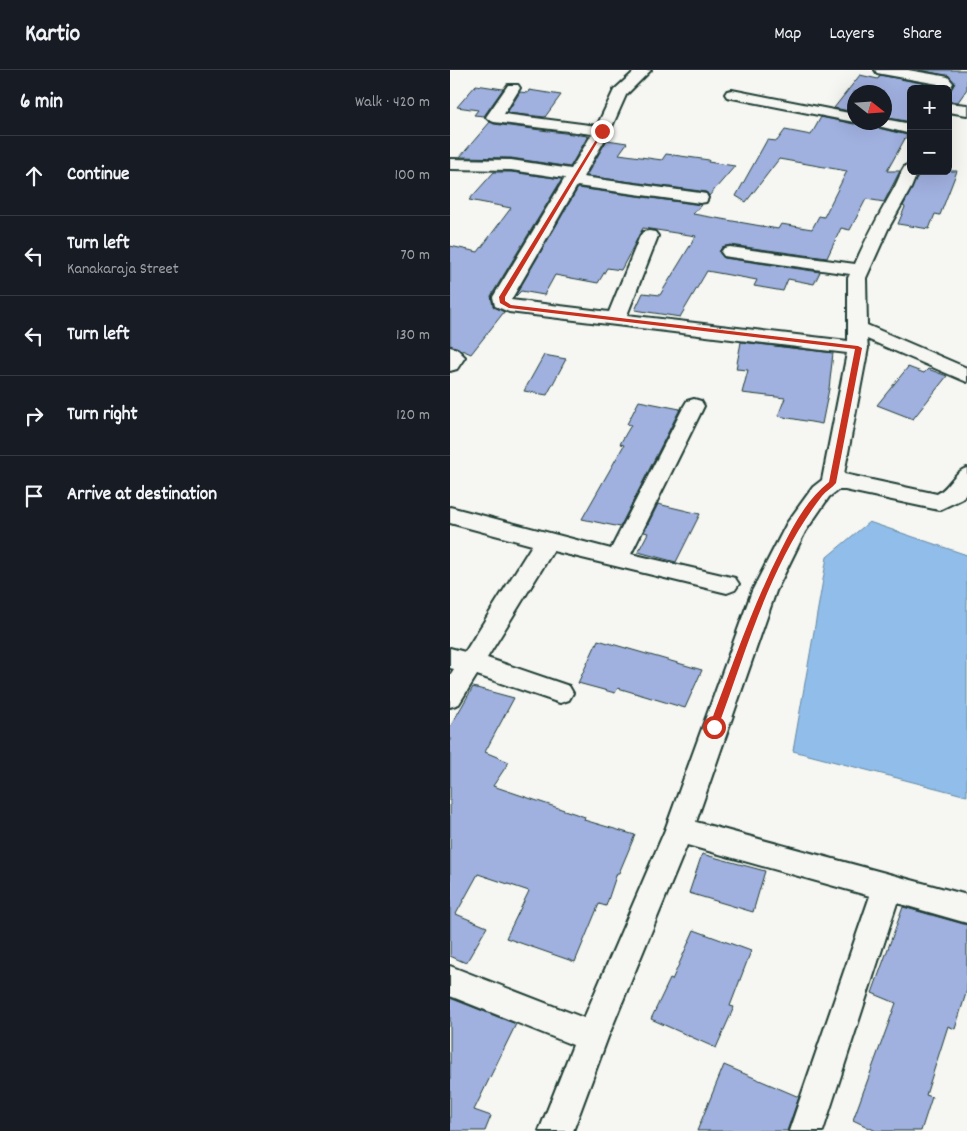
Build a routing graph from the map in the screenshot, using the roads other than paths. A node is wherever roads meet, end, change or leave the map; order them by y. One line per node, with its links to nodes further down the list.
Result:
1 (644, 70): 11 (street)
2 (882, 70): 3 (street)
3 (946, 85)
4 (513, 88): 11 (street)
5 (732, 94): 8 (street)
6 (952, 108): 7 (street)
7 (967, 110)
8 (847, 117)
9 (892, 125): 10 (street)
10 (907, 128)
11 (602, 131): 14 (street)
12 (450, 164): 14 (street)
13 (908, 175): 18 (street)
14 (572, 177): 15 (street); 19 (street)
15 (700, 198)
16 (649, 236): 19 (street)
17 (730, 252): 18 (street)
18 (861, 270): 20 (street)
19 (616, 319): 21 (street)
20 (858, 328): 21 (street); 24 (street)
21 (858, 348): 27 (street)
22 (450, 353): 23 (street)
23 (450, 365)
24 (967, 376)
25 (694, 406): 30 (street)
26 (967, 475): 27 (street)
27 (832, 483): 35 (street)
28 (450, 515): 29 (street)
29 (547, 541): 30 (street); 32 (street)
30 (617, 559): 31 (street)
31 (727, 584)
32 (461, 661): 33 (street); 34 (street)
33 (560, 693)
34 (450, 697)
35 (679, 830): 36 (street); 39 (street)
36 (887, 888): 37 (street); 41 (street)
37 (967, 909)
38 (450, 981): 39 (street)
39 (592, 1037): 40 (street)
40 (556, 1131)
41 (806, 1131)

